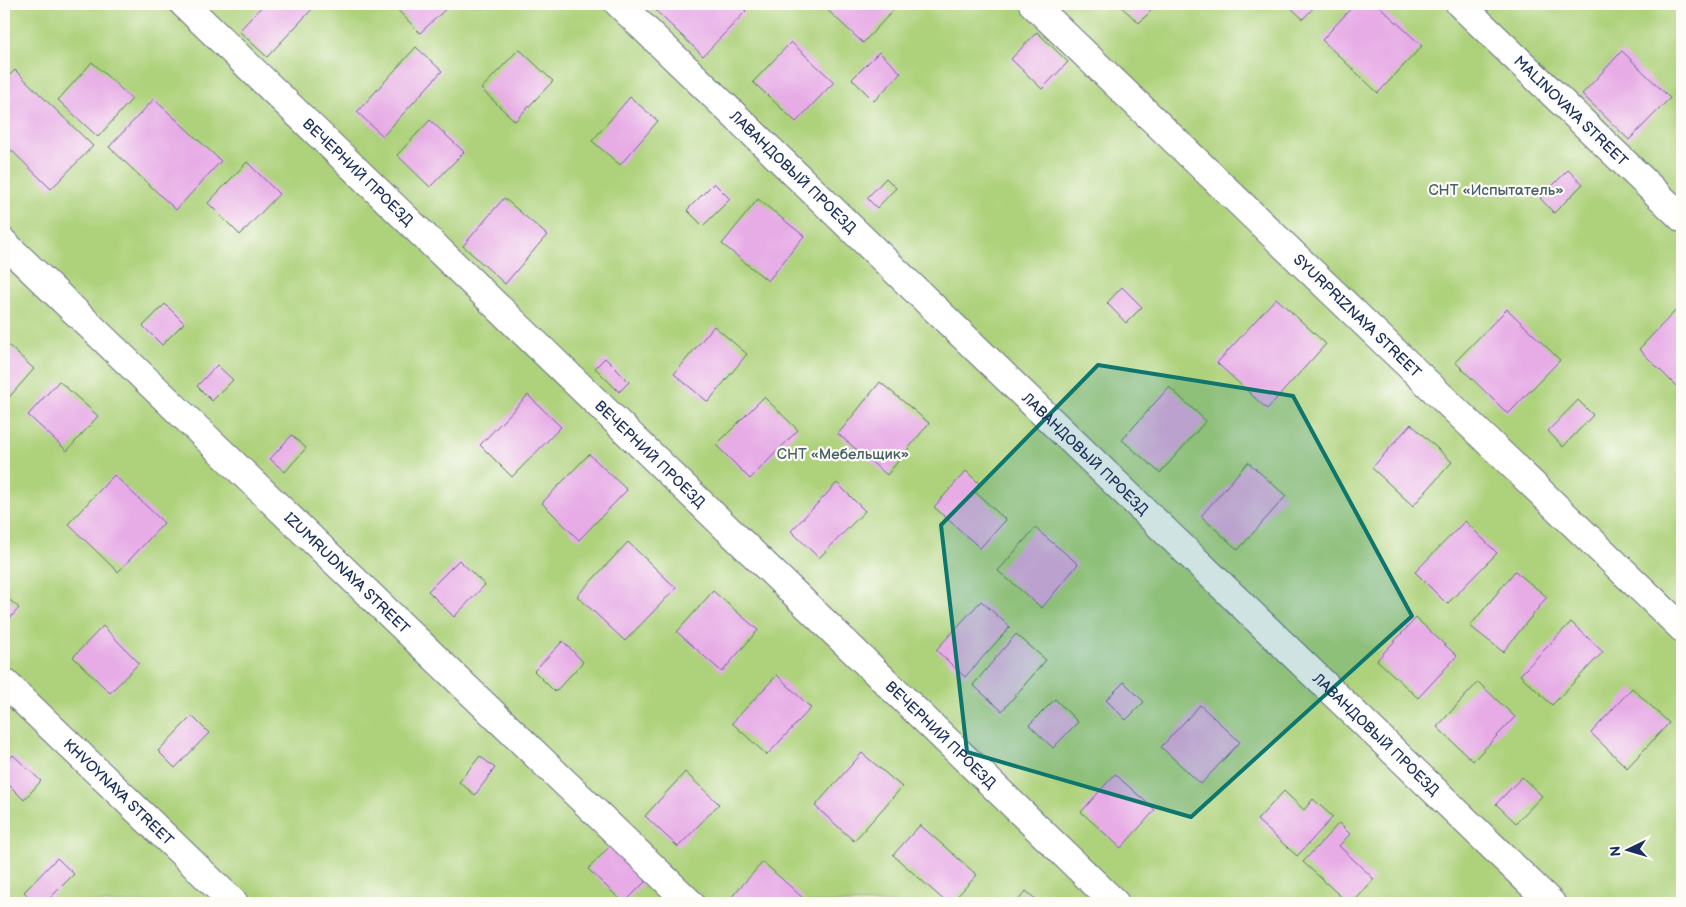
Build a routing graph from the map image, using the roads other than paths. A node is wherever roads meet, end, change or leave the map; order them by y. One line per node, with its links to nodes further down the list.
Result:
1 (184, 4): 11 (street, ВЕЧЕРНИЙ ПРОЕЗД)
2 (619, 4): 12 (street, ЛАВАНДОВЫЙ ПРОЕЗД)
3 (1033, 4): 7 (street, SYURPRIZNAYA STREET)
4 (1460, 4): 5 (street, MALINOVAYA STREET)
5 (1682, 218)
6 (4, 243): 10 (street, IZUMRUDNAYA STREET)
7 (1682, 628)
8 (4, 682): 9 (street, KHVOYNAYA STREET)
9 (234, 903)
10 (690, 903)
11 (1115, 903)
12 (1551, 903)

